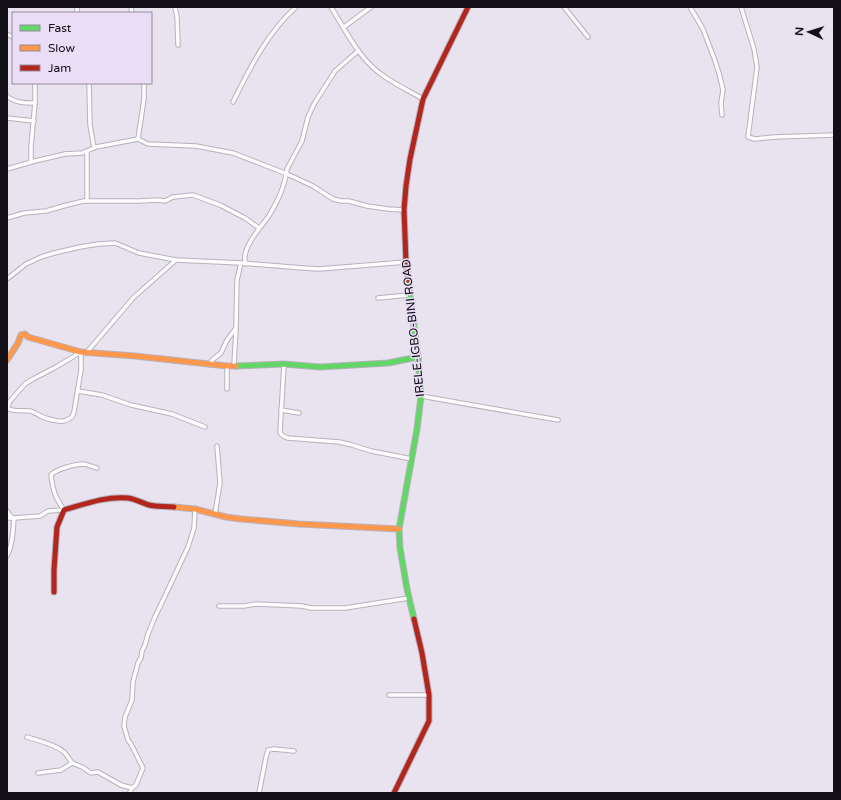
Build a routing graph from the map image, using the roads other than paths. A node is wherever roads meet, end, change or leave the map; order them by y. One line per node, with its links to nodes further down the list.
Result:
1 (175, 7): 11 (street)
2 (296, 7): 18 (street)
3 (330, 7): 9 (street)
4 (371, 7): 9 (street)
5 (468, 7): 17 (street, IRELE-IGBO-BINI ROAD)
6 (564, 7): 10 (street)
7 (690, 7): 20 (street)
8 (741, 7): 23 (street)
9 (344, 27): 12 (street)
10 (588, 37)
11 (178, 45)
12 (358, 51): 17 (street); 29 (street)
13 (35, 84): 19 (street)
14 (89, 84): 25 (street)
15 (144, 84): 24 (street)
16 (7, 96): 19 (street)
17 (423, 99): 31 (street, IRELE-IGBO-BINI ROAD)
18 (233, 102)
19 (35, 103): 22 (street)
20 (722, 114)
21 (7, 118): 22 (street)
22 (34, 121): 27 (street)
23 (834, 135)
24 (138, 139): 25 (street); 29 (street)
25 (94, 148): 26 (street)
26 (87, 151): 27 (street); 30 (street)
27 (31, 162): 28 (street)
28 (7, 169)
29 (287, 174): 31 (street); 33 (street)
30 (87, 201): 32 (street); 33 (street)
31 (404, 210): 35 (street, IRELE-IGBO-BINI ROAD)
32 (7, 218)
33 (259, 228): 37 (street)
34 (176, 260): 36 (street); 38 (street); 42 (street)
35 (406, 262): 37 (street); 39 (street, IRELE-IGBO-BINI ROAD)
36 (241, 263): 37 (street); 41 (street)
37 (246, 264)
38 (7, 279)
39 (409, 295): 40 (street); 43 (street, IRELE-IGBO-BINI ROAD)
40 (378, 298)
41 (236, 328): 45 (street); 48 (street)
42 (84, 352): 44 (street); 45 (street); 50 (street); 50 (street)
43 (418, 357): 46 (street); 51 (street, IRELE-IGBO-BINI ROAD)
44 (7, 360)
45 (210, 364): 47 (street)
46 (284, 364): 48 (street); 52 (street)
47 (227, 366): 48 (street); 49 (street)
48 (234, 366)
49 (226, 389)
50 (78, 391): 55 (street)
51 (421, 396): 54 (street); 57 (street, IRELE-IGBO-BINI ROAD)
52 (281, 410): 53 (street); 57 (street)
53 (299, 413)
54 (558, 420)
55 (205, 427)
56 (217, 446): 62 (street)
57 (412, 460): 65 (street, IRELE-IGBO-BINI ROAD)
58 (97, 468): 59 (street)
59 (64, 510): 60 (street); 64 (street); 67 (street)
60 (195, 510): 62 (street); 74 (street)
61 (7, 511): 64 (street)
62 (215, 514): 65 (street)
63 (7, 518): 64 (street)
64 (14, 518): 66 (street)
65 (399, 529): 68 (street, IRELE-IGBO-BINI ROAD)
66 (7, 556)
67 (54, 592)
68 (409, 598): 69 (street); 71 (street, IRELE-IGBO-BINI ROAD)
69 (219, 606)
70 (389, 695): 71 (street)
71 (429, 695): 77 (street, IRELE-IGBO-BINI ROAD)
72 (27, 737): 74 (street)
73 (294, 751): 76 (street)
74 (72, 763): 75 (street)
75 (38, 773)
76 (259, 793)
77 (394, 793)

